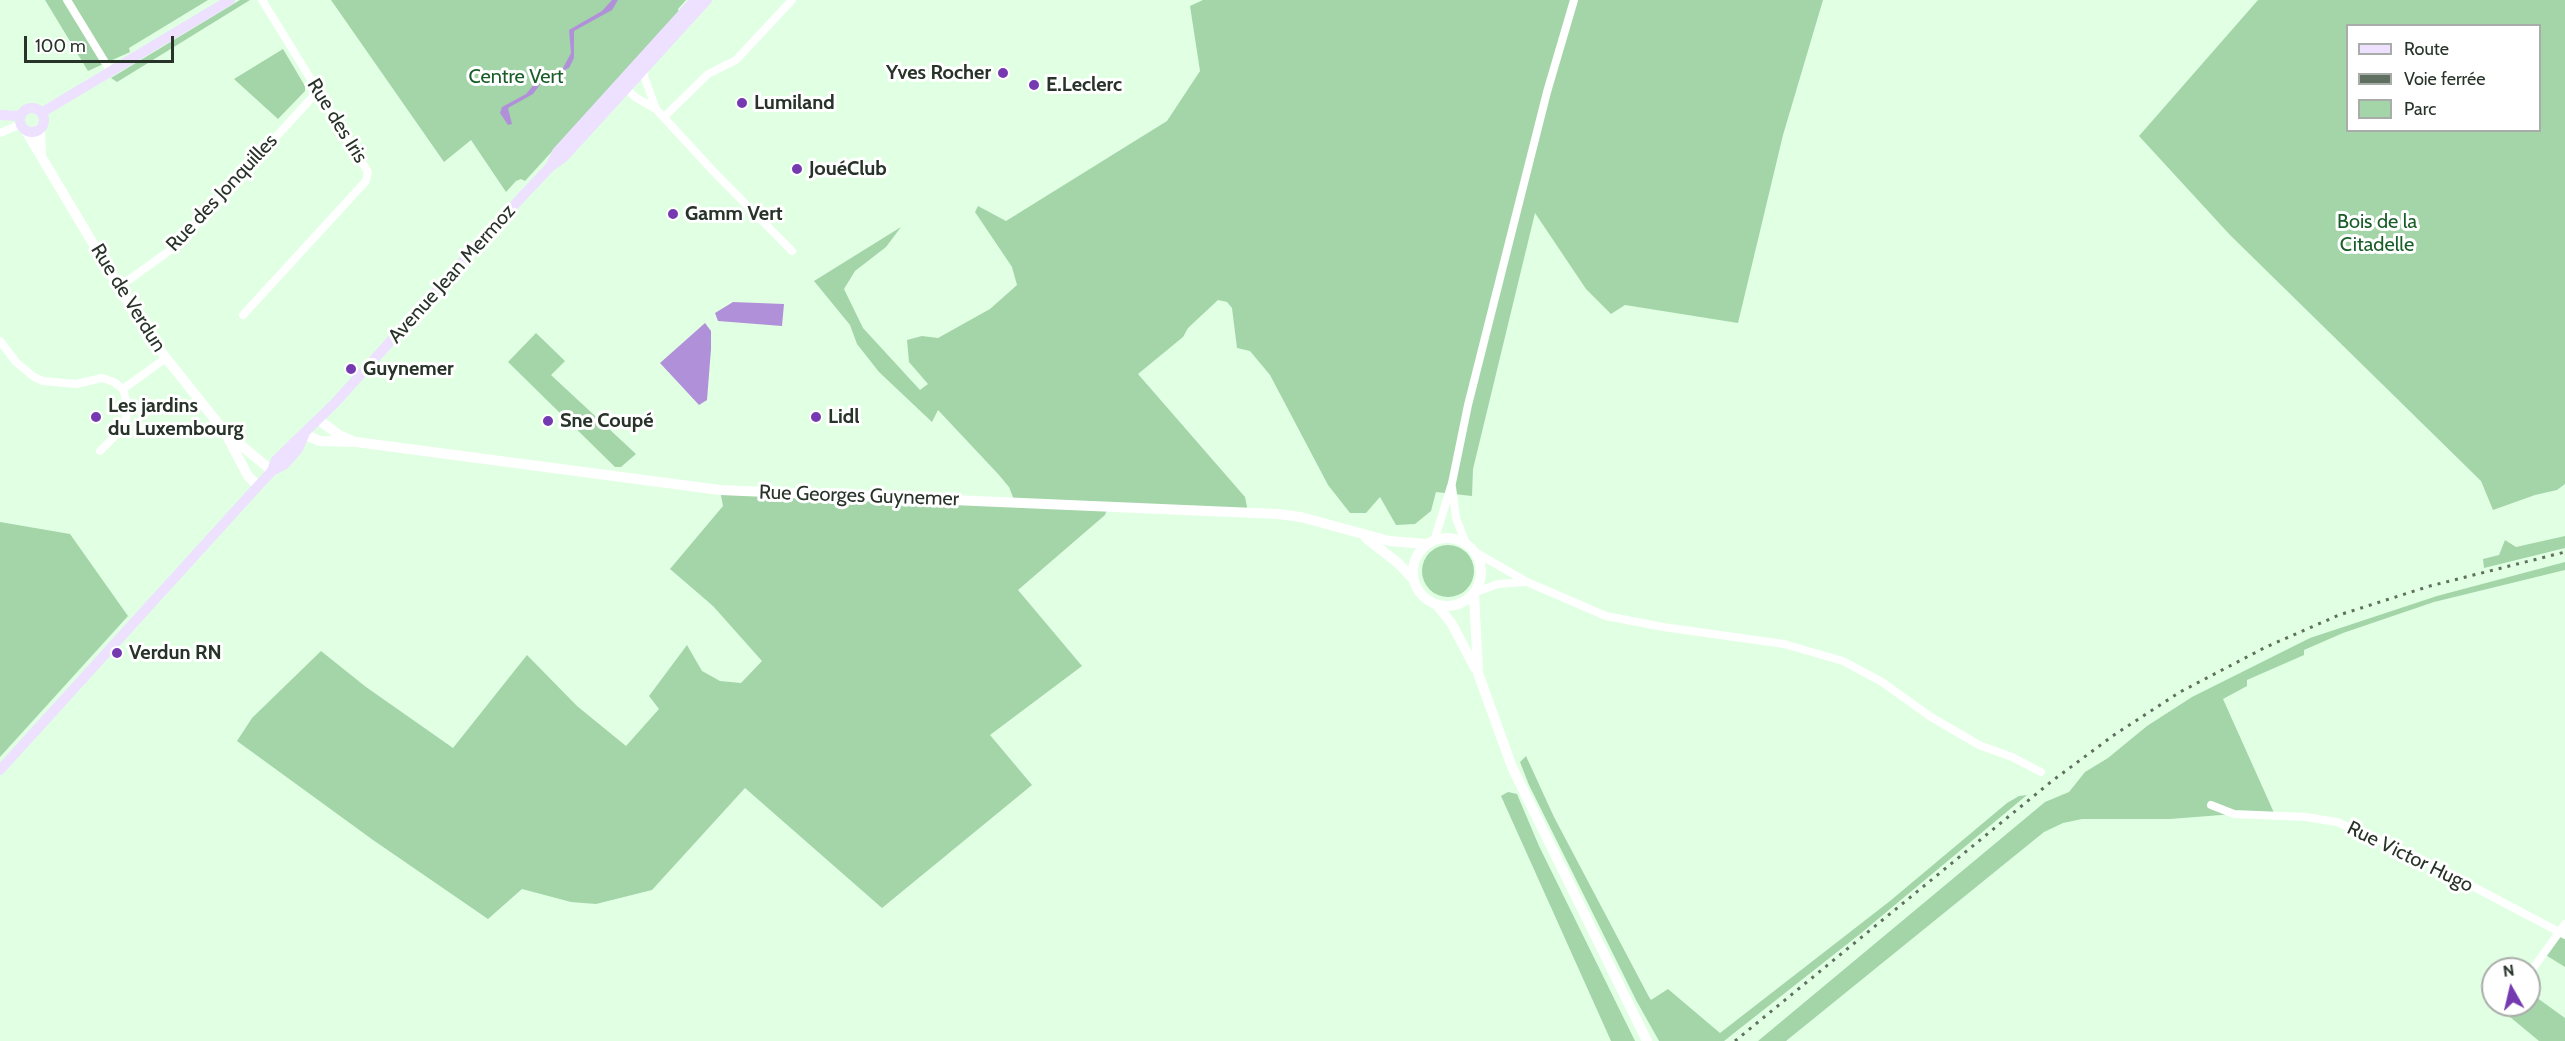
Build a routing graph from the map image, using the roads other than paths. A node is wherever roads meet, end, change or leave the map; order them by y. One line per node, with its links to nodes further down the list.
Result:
1 (67, 0): 10 (street)
2 (230, 0): 10 (main road)
3 (262, 0): 12 (street, Rue des Iris)
4 (695, 0): 8 (main road, Avenue Jean Mermoz)
5 (707, 0): 9 (main road, Avenue Jean Mermoz)
6 (792, 0): 16 (street)
7 (1574, 0): 34 (street)
8 (647, 54): 11 (street); 21 (main road, Avenue Jean Mermoz)
9 (645, 68): 11 (main road, Avenue Jean Mermoz); 13 (street)
10 (111, 72): 14 (main road)
11 (626, 90): 13 (street); 21 (main road, Avenue Jean Mermoz)
12 (318, 91): 23 (street, Rue des Jonquilles); 24 (street, Rue des Iris)
13 (656, 109): 16 (street)
14 (41, 113): 17 (main road); 18 (main road)
15 (0, 115): 17 (main road)
16 (664, 117): 22 (street)
17 (22, 124): 18 (main road); 19 (street); 20 (street, Rue de Verdun)
18 (40, 129): 20 (street, Rue de Verdun)
19 (0, 133)
20 (41, 156): 23 (street, Rue de Verdun)
21 (550, 166): 28 (main road, Avenue Jean Mermoz)
22 (792, 251)
23 (119, 287): 26 (street, Rue de Verdun)
24 (243, 315)
25 (0, 341): 27 (street)
26 (166, 358): 27 (street); 29 (street, Rue de Verdun)
27 (123, 388): 32 (street)
28 (319, 420): 30 (main road, Avenue Jean Mermoz); 31 (street)
29 (225, 432): 33 (street); 35 (street)
30 (305, 435): 31 (street); 33 (main road, Avenue Jean Mermoz)
31 (356, 442): 36 (street, Rue Georges Guynemer)
32 (100, 451)
33 (272, 471): 35 (main road, Avenue Jean Mermoz)
34 (1452, 483): 37 (street); 38 (street)
35 (258, 486): 44 (main road, Avenue Jean Mermoz)
36 (1361, 534): 37 (street, Rue Georges Guynemer); 39 (street, Rue Georges Guynemer)
37 (1431, 542): 38 (street); 39 (street)
38 (1470, 548): 40 (street); 41 (street)
39 (1413, 580): 42 (street)
40 (1527, 582): 41 (street); 45 (street)
41 (1475, 593): 42 (street); 43 (street)
42 (1437, 605): 43 (street)
43 (1478, 674): 50 (street)
44 (0, 770)
45 (2041, 772)
46 (2211, 805): 48 (street, Rue Victor Hugo)
47 (2565, 924): 48 (street)
48 (2562, 933): 49 (street)
49 (2541, 959)
50 (1647, 1041)

